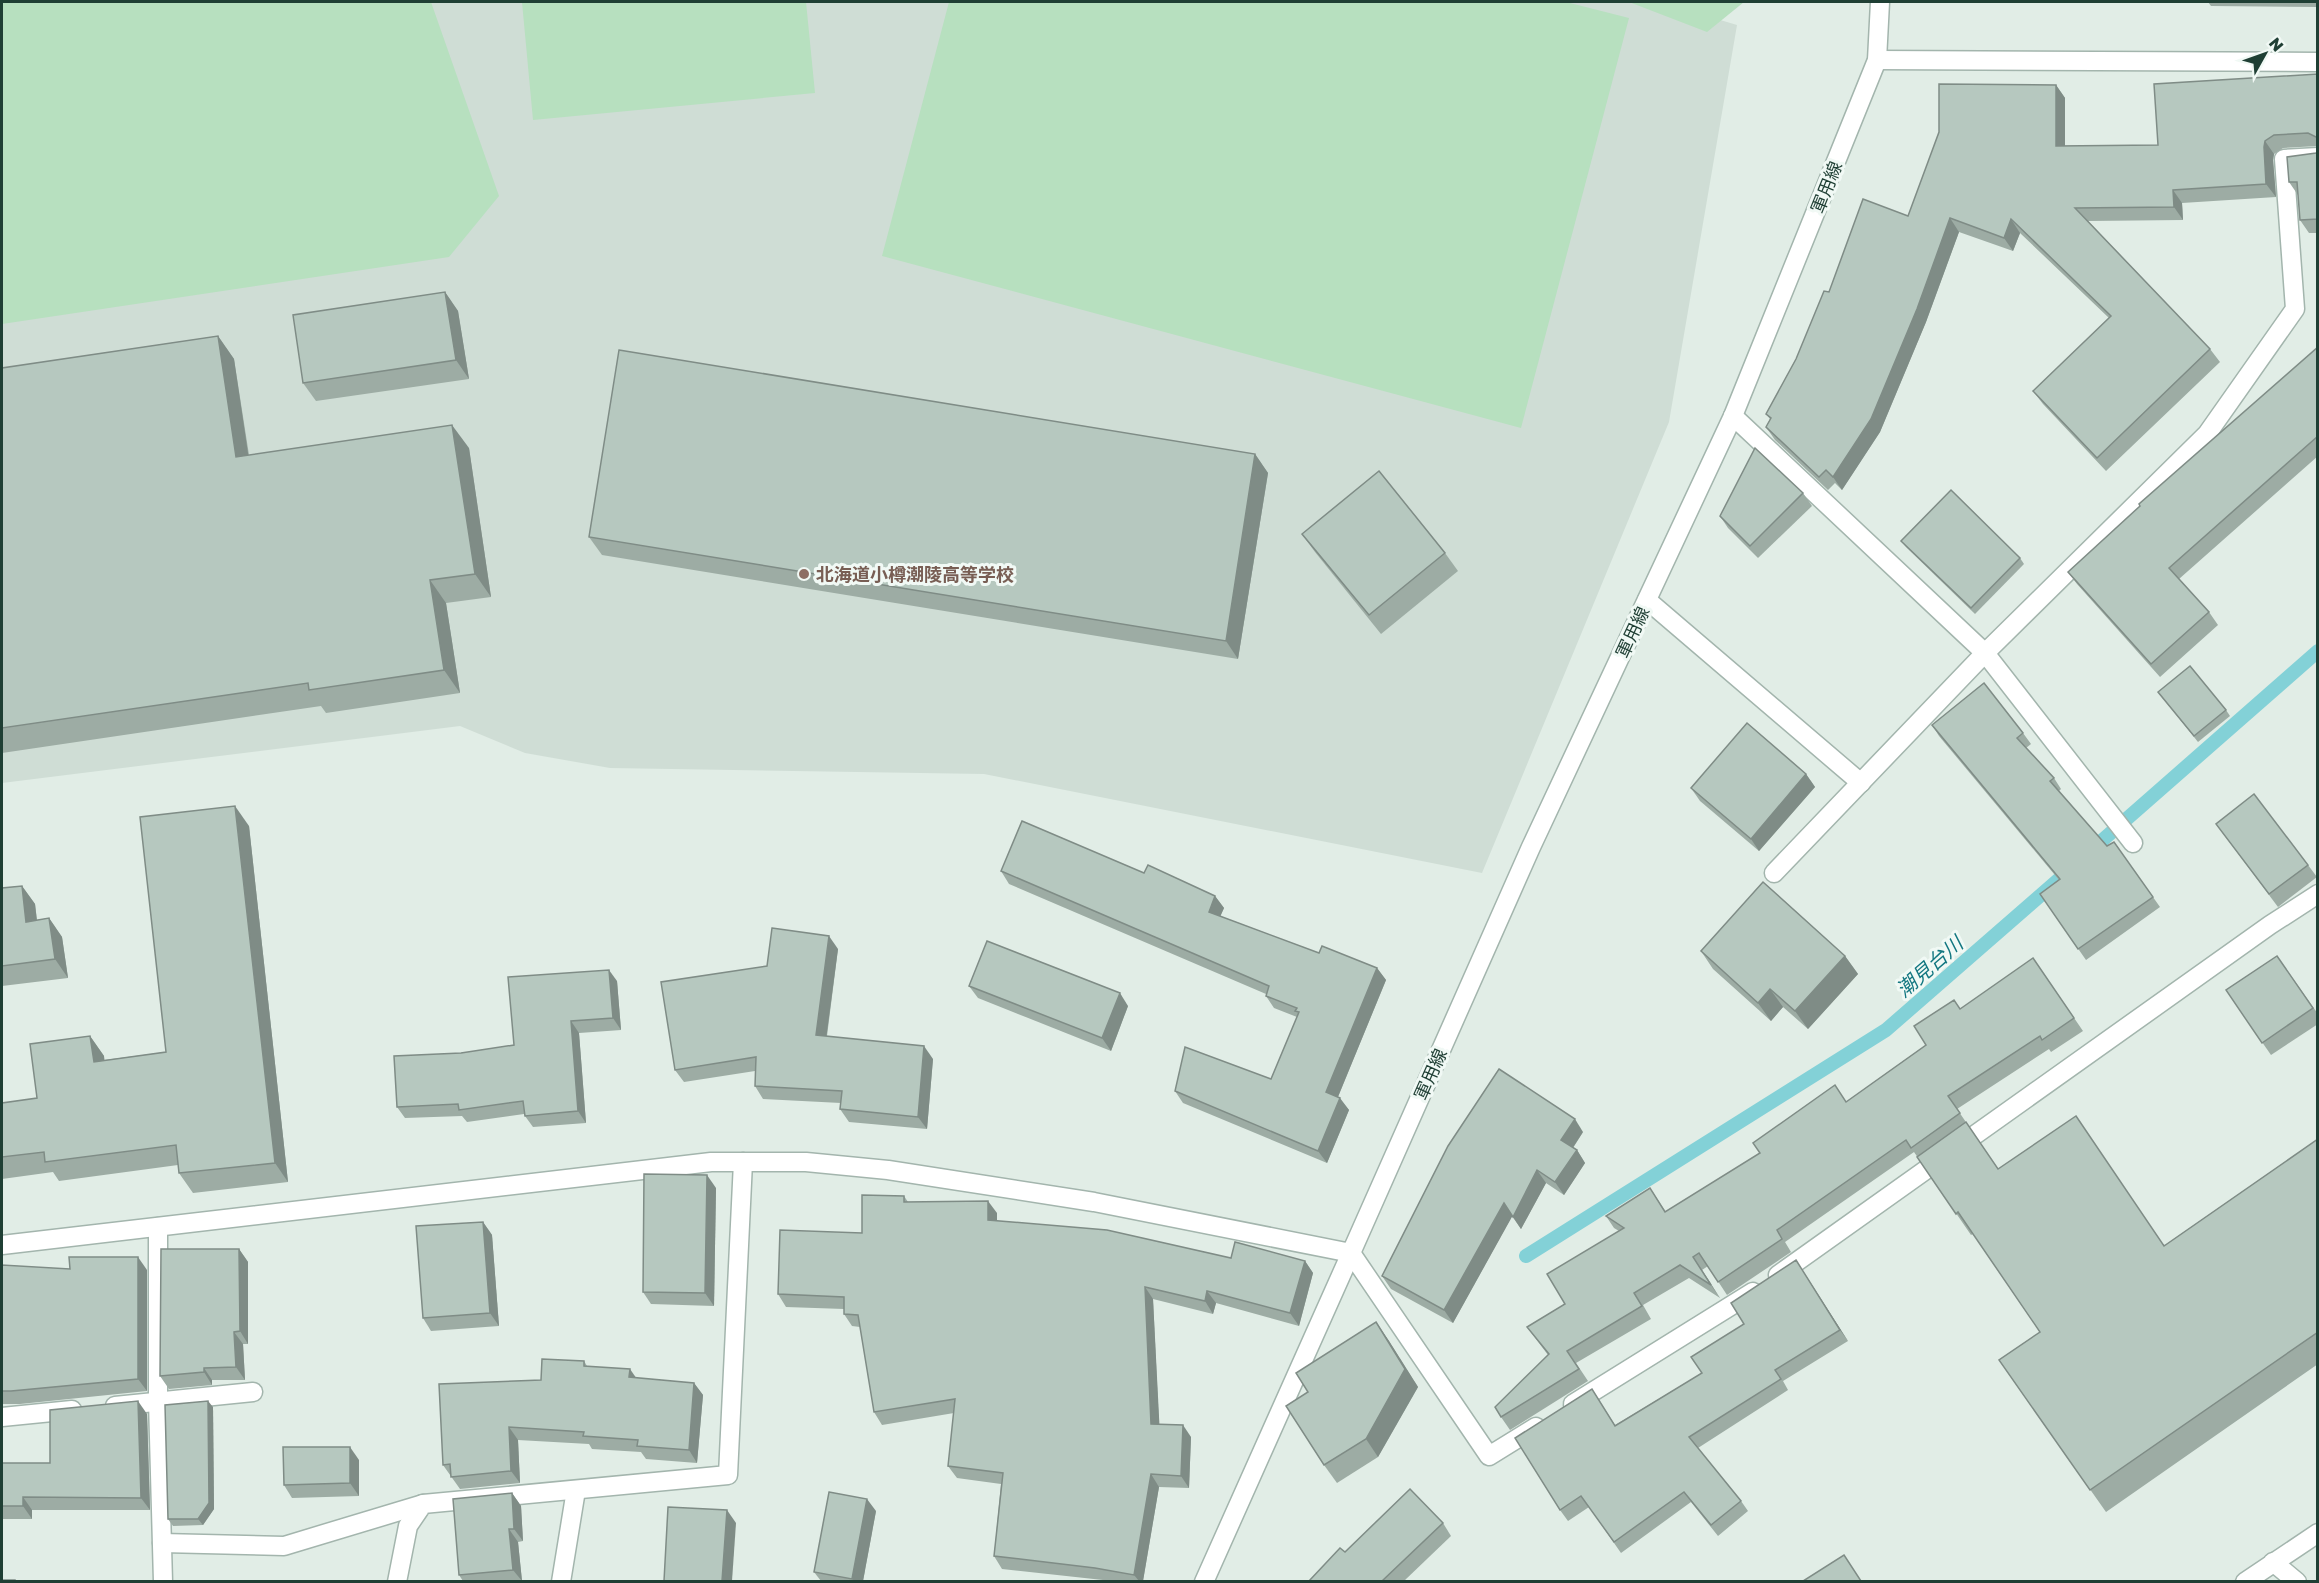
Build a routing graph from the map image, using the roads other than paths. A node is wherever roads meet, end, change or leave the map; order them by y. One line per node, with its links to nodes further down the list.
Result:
1 (1880, 2): 2 (street, 軍用線)
2 (1877, 60): 3 (street); 5 (street, 軍用線)
3 (2318, 62)
4 (2318, 157): 7 (street)
5 (1733, 416): 6 (street, 軍用線); 7 (street)
6 (1647, 600): 8 (street); 15 (street, 軍用線)
7 (1985, 653): 8 (street); 9 (street)
8 (1861, 783): 10 (street)
9 (2133, 843)
10 (1774, 873)
11 (2318, 894): 15 (street)
12 (743, 1162): 13 (street); 15 (street); 19 (street)
13 (158, 1227): 14 (street); 17 (street)
14 (2, 1245)
15 (1351, 1253): 24 (street, 軍用線)
16 (253, 1392): 17 (street)
17 (158, 1401): 18 (street); 22 (street)
18 (2, 1417)
19 (576, 1490): 20 (street); 27 (street)
20 (423, 1504): 22 (street); 26 (street)
21 (2318, 1533): 23 (street)
22 (162, 1543): 25 (street)
23 (2273, 1562): 28 (street); 29 (street)
24 (1209, 1579)
25 (163, 1581)
26 (397, 1581)
27 (561, 1581)
28 (2245, 1581)
29 (2297, 1581)

